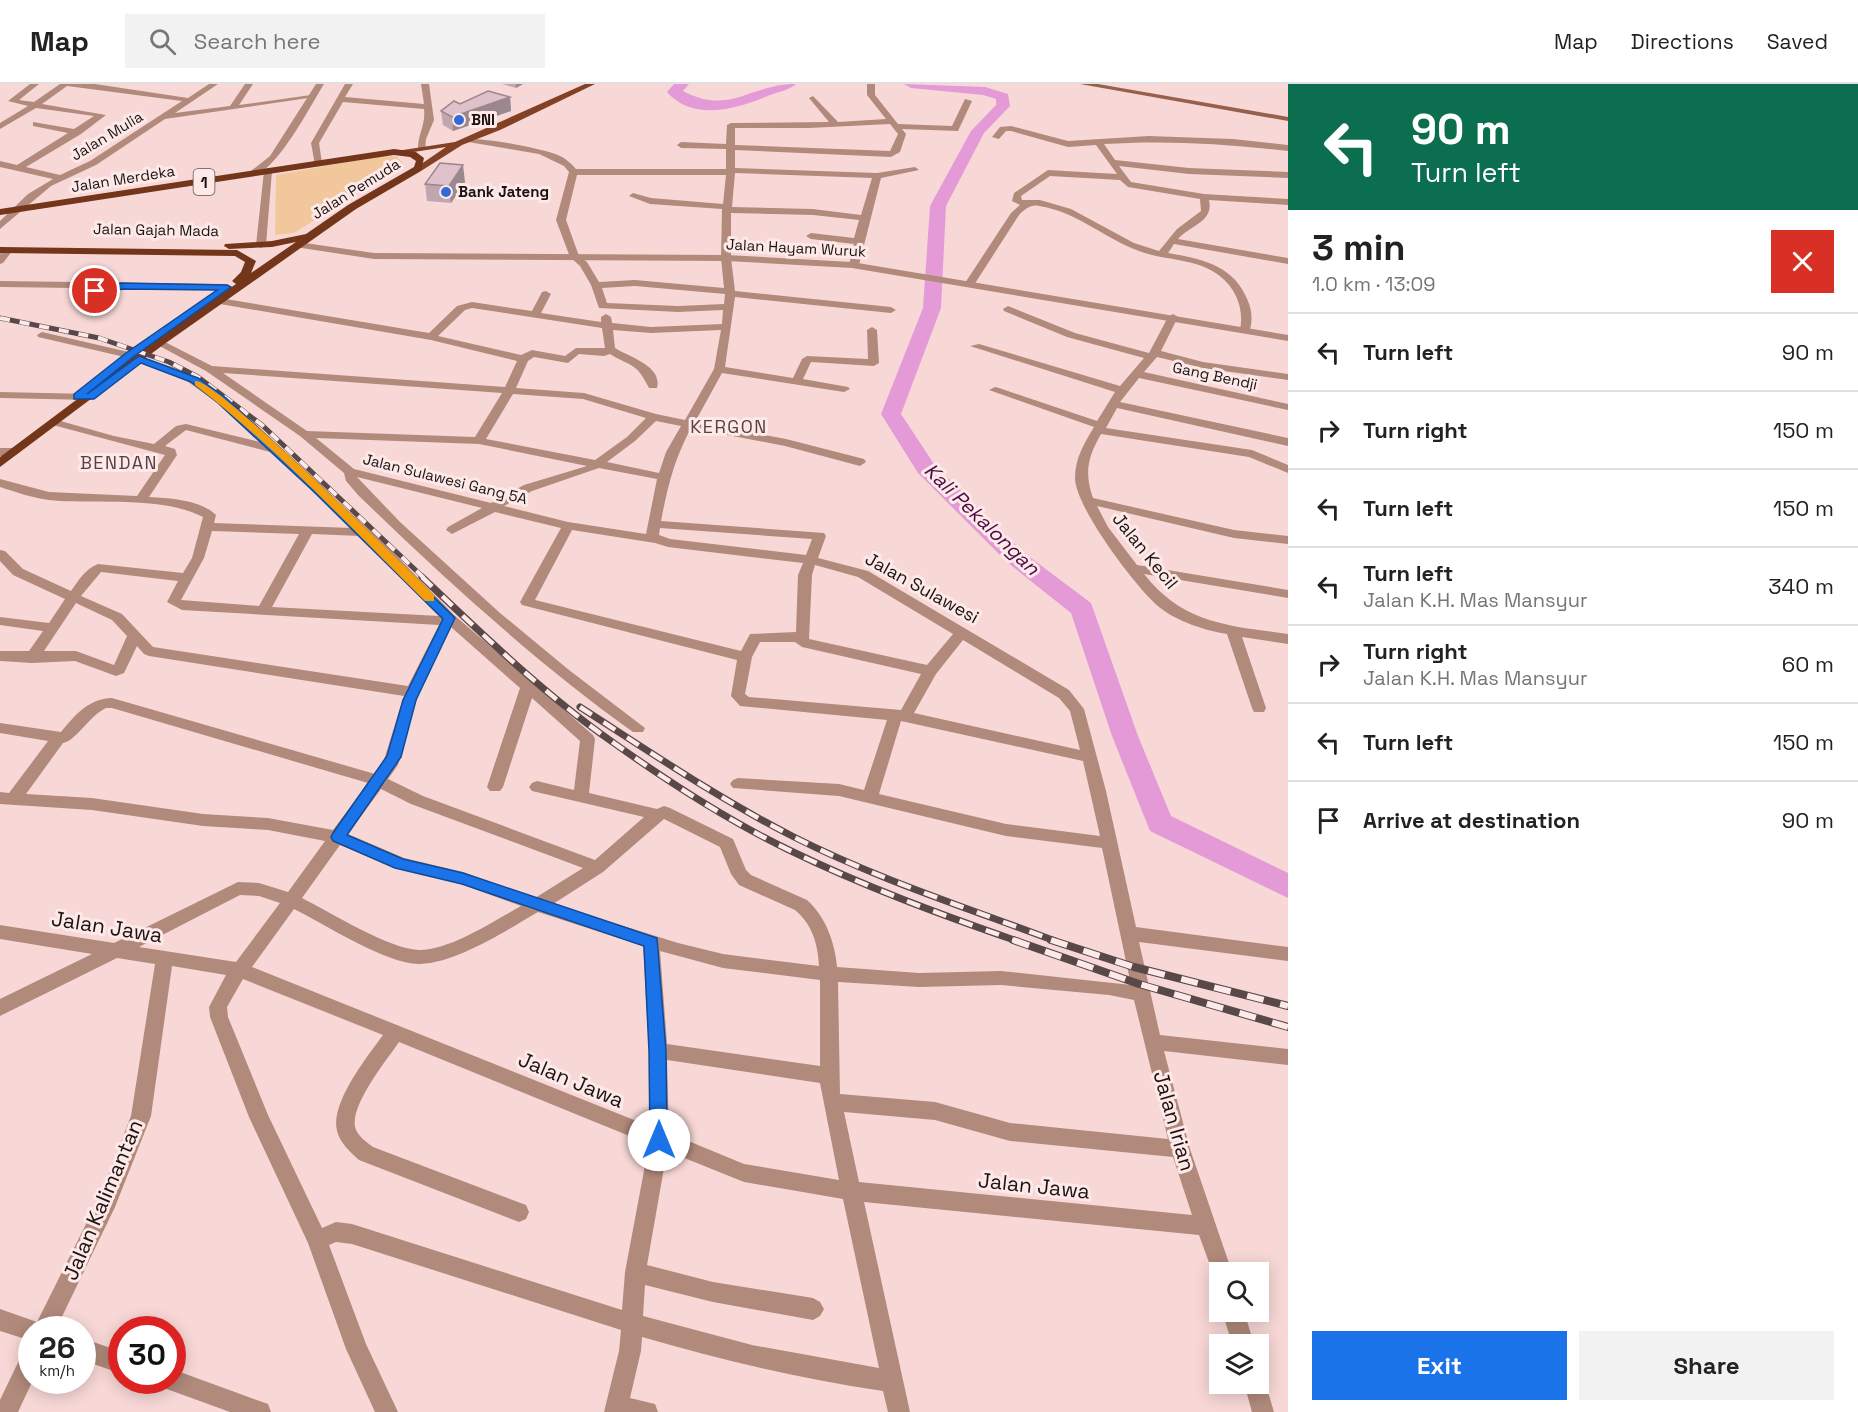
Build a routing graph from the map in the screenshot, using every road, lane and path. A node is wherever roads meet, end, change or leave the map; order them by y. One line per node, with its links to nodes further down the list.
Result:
1 (35, 84): 17 (street)
2 (66, 84): 14 (street); 17 (street)
3 (214, 84): 14 (street, Jalan Mulia)
4 (249, 84): 19 (street)
5 (320, 84): 11 (street)
6 (349, 84): 13 (street)
7 (425, 84): 18 (street)
8 (591, 84): 29 (main road)
9 (1084, 84): 22 (main road)
10 (871, 85): 25 (street)
11 (311, 97): 19 (street); 37 (street)
12 (813, 98): 24 (street)
13 (340, 99): 18 (street); 39 (street)
14 (188, 100): 21 (street, Jalan Mulia)
15 (968, 101): 25 (street)
16 (90, 104): 20 (street)
17 (35, 105): 20 (street); 26 (street)
18 (427, 107): 33 (street)
19 (233, 108): 21 (street)
20 (77, 110): 27 (street)
21 (162, 117): 52 (street, Jalan Mulia)
22 (1288, 119)
23 (36, 124): 27 (street)
24 (835, 124): 25 (street); 32 (street)
25 (895, 124): 35 (street)
26 (0, 127)
27 (78, 132): 41 (street)
28 (996, 137): 30 (street)
29 (463, 142): 33 (main road); 43 (main road); 47 (street)
30 (1099, 143): 34 (street); 38 (street)
31 (681, 145): 32 (street)
32 (730, 146): 35 (street); 46 (street)
33 (422, 148): 36 (main road)
34 (1288, 148)
35 (826, 151): 49 (street)
36 (394, 152): 39 (highway, Jalan Merdeka / 1); 43 (highway, 1)
37 (273, 158): 42 (street); 48 (street)
38 (1112, 162): 50 (street); 53 (street)
39 (318, 163): 42 (highway, Jalan Merdeka / 1)
40 (0, 164): 41 (street)
41 (20, 167): 52 (street)
42 (291, 168): 45 (highway, Jalan Merdeka / 1)
43 (418, 169): 63 (highway, Jalan Pemuda)
44 (915, 170): 51 (street)
45 (268, 171): 48 (highway, Jalan Merdeka / 1); 67 (street)
46 (730, 171): 47 (street); 49 (street); 58 (street)
47 (573, 172): 72 (street)
48 (254, 173): 59 (highway, Jalan Merdeka / 1)
49 (824, 173): 51 (street)
50 (1288, 175)
51 (877, 176): 61 (street)
52 (62, 177): 59 (street, Jalan Mulia)
53 (1121, 177): 55 (street); 57 (street)
54 (633, 196): 58 (street)
55 (1204, 197): 56 (street); 66 (street)
56 (1288, 202)
57 (1026, 204): 71 (street); 77 (street)
58 (727, 209): 61 (street); 73 (street)
59 (14, 210): 60 (highway, Jalan Merdeka / 1); 62 (street, Jalan Mulia)
60 (0, 212)
61 (865, 218): 65 (street)
62 (0, 226)
63 (311, 236): 67 (highway, Jalan Gajah Mada); 68 (highway, Jalan Pemuda)
64 (811, 236): 65 (street)
65 (860, 240): 76 (street)
66 (1173, 242): 71 (street); 75 (street)
67 (261, 245): 70 (highway, Jalan Gajah Mada)
68 (298, 245): 72 (street, Jalan Hayam Wuruk); 85 (highway, Jalan Pemuda)
69 (3, 248): 70 (highway); 74 (street)
70 (191, 249): 81 (highway)
71 (1162, 254): 94 (street)
72 (575, 257): 73 (street, Jalan Hayam Wuruk); 79 (street)
73 (726, 258): 76 (street, Jalan Hayam Wuruk); 84 (street)
74 (0, 261)
75 (1288, 261)
76 (854, 265): 77 (street, Jalan Hayam Wuruk)
77 (968, 283): 90 (street, Jalan Hayam Wuruk)
78 (0, 284): 80 (street)
79 (596, 285): 84 (street); 86 (street)
80 (121, 286): 81 (street); 82 (street)
81 (227, 287): 102 (highway)
82 (0, 289)
83 (546, 294): 89 (street)
84 (730, 297): 86 (street); 88 (street); 92 (street)
85 (220, 301): 96 (street); 98 (highway, Jalan Pemuda)
86 (603, 306): 91 (street)
87 (1008, 309): 101 (street)
88 (891, 310)
89 (534, 316): 91 (street); 96 (street)
90 (1173, 317): 94 (street, Jalan Hayam Wuruk); 101 (street, Jalan Kecil)
91 (608, 326): 92 (street); 100 (street)
92 (728, 327): 105 (street)
93 (872, 330): 108 (street)
94 (1245, 330): 97 (street, Jalan Hayam Wuruk)
95 (42, 335): 102 (street)
96 (431, 337): 103 (street)
97 (1288, 338)
98 (159, 344): 102 (highway, Jalan Pemuda); 104 (street, Jalan Sulawesi Gang 5A)
99 (975, 346): 112 (street)
100 (610, 349): 103 (street); 109 (street)
101 (1153, 355): 106 (street, Jalan Kecil); 107 (street)
102 (134, 357): 115 (highway); 127 (street)
103 (524, 359): 113 (street)
104 (210, 369): 113 (street); 123 (street, Jalan Sulawesi Gang 5A)
105 (719, 369): 108 (street); 120 (street)
106 (1136, 374): 112 (street, Jalan Kecil); 117 (street, Gang Bendji)
107 (1288, 377)
108 (797, 381): 110 (street)
109 (653, 386)
110 (844, 389)
111 (995, 390): 121 (street)
112 (1122, 390): 116 (street, Jalan Kecil)
113 (508, 391): 118 (street); 124 (street)
114 (0, 395): 115 (street)
115 (84, 397): 119 (highway); 122 (highway)
116 (1114, 405): 121 (street, Jalan Kecil); 125 (street)
117 (1288, 407)
118 (654, 417): 120 (street); 130 (street)
119 (57, 423): 122 (highway); 126 (street)
120 (690, 424): 131 (street); 135 (street)
121 (1100, 428): 133 (street); 137 (street, Jalan Kecil)
122 (40, 434): 129 (highway)
123 (304, 434): 124 (street); 134 (street, Jalan Sulawesi Gang 5A)
124 (479, 441): 130 (street)
125 (1288, 442)
126 (157, 447): 127 (street); 138 (street)
127 (274, 449): 145 (street)
128 (0, 452): 129 (street)
129 (14, 452): 132 (highway)
130 (598, 462): 135 (street); 139 (street)
131 (860, 462)
132 (0, 463)
133 (1288, 469)
134 (350, 472): 139 (street, Jalan Sulawesi Gang 5A); 172 (street)
135 (663, 477): 140 (street)
136 (0, 483): 138 (street)
137 (1088, 500): 147 (street); 150 (street, Jalan Kecil)
138 (140, 501): 142 (street)
139 (490, 507): 141 (street, Jalan Sulawesi Gang 5A); 143 (street)
140 (653, 524): 146 (street); 149 (street)
141 (568, 526): 146 (street, Jalan Sulawesi Gang 5A); 164 (street)
142 (207, 527): 144 (street); 151 (street)
143 (452, 530)
144 (307, 531): 145 (street); 154 (street)
145 (362, 532): 155 (street)
146 (654, 539): 149 (street, Jalan Sulawesi)
147 (1288, 540)
148 (0, 554): 153 (street)
149 (810, 560): 158 (street); 160 (street, Jalan Sulawesi)
150 (1132, 568): 152 (street); 159 (street, Jalan Kecil)
151 (187, 578): 153 (street); 154 (street)
152 (1288, 594)
153 (73, 598): 157 (street); 161 (street)
154 (263, 611): 155 (street)
155 (449, 620): 167 (street); 168 (street)
156 (0, 621): 157 (street)
157 (52, 628): 165 (street)
158 (802, 628): 164 (street); 166 (street)
159 (1233, 631): 162 (street, Jalan Kecil); 169 (street)
160 (962, 632): 166 (street); 174 (street, Jalan Sulawesi)
161 (134, 637): 165 (street); 168 (street)
162 (1288, 639)
163 (0, 656): 165 (street)
164 (745, 657): 170 (street)
165 (32, 658)
166 (930, 671): 170 (street)
167 (528, 687): 177 (street); 179 (street)
168 (412, 693): 175 (street)
169 (1259, 708)
170 (901, 715): 174 (street); 180 (street)
171 (0, 728): 173 (street)
172 (638, 728)
173 (59, 737): 175 (street); 181 (street)
174 (1090, 757): 184 (street, Jalan Sulawesi)
175 (376, 780): 183 (street); 185 (street)
176 (738, 783): 180 (street)
177 (495, 787)
178 (537, 787): 179 (street)
179 (581, 797): 182 (street)
180 (870, 797): 184 (street)
181 (7, 798): 183 (street)
182 (655, 814): 185 (street); 196 (street)
183 (338, 837): 186 (street); 187 (street)
184 (1109, 843): 188 (street, Jalan Sulawesi)
185 (597, 867): 187 (street)
186 (290, 900): 187 (street); 191 (street); 195 (street)
187 (536, 905): 190 (street)
188 (1127, 933): 192 (street); 194 (street, Jalan Sulawesi)
189 (2, 936): 191 (street, Jalan Jawa)
190 (651, 942): 196 (street); 201 (street)
191 (109, 951): 193 (street, Jalan Jawa); 198 (street)
192 (1288, 954)
193 (164, 960): 195 (street, Jalan Jawa); 214 (street, Jalan Kalimantan)
194 (1134, 967): 197 (street, Jalan Irian)
195 (241, 970): 199 (street, Jalan Jawa); 210 (street)
196 (829, 974): 197 (street); 203 (street)
197 (1141, 994): 200 (street, Jalan Irian)
198 (0, 1008)
199 (396, 1031): 205 (street, Jalan Jawa); 208 (street)
200 (1152, 1042): 202 (street); 206 (street, Jalan Irian)
201 (658, 1051): 203 (street); 205 (street)
202 (1288, 1057)
203 (829, 1076): 204 (street)
204 (832, 1102): 206 (street); 207 (street)
205 (659, 1140): 207 (street, Jalan Jawa); 212 (street)
206 (1180, 1149): 209 (street, Jalan Irian)
207 (851, 1191): 209 (street, Jalan Jawa); 218 (street)
208 (519, 1212)
209 (1208, 1226): 211 (street, Jalan Irian)
210 (317, 1240): 216 (street); 225 (street)
211 (1219, 1262)
212 (635, 1272): 213 (street); 216 (street)
213 (813, 1309)
214 (51, 1316)
215 (0, 1320): 217 (street)
216 (631, 1325): 218 (street); 222 (street)
217 (18, 1326)
218 (891, 1381): 227 (street)
219 (186, 1385): 224 (street)
220 (18, 1387): 223 (street)
221 (1257, 1394): 228 (street)
222 (616, 1409): 226 (street)
223 (6, 1412)
224 (261, 1412)
225 (387, 1412)
226 (647, 1412)
227 (899, 1412)
228 (1263, 1412)

